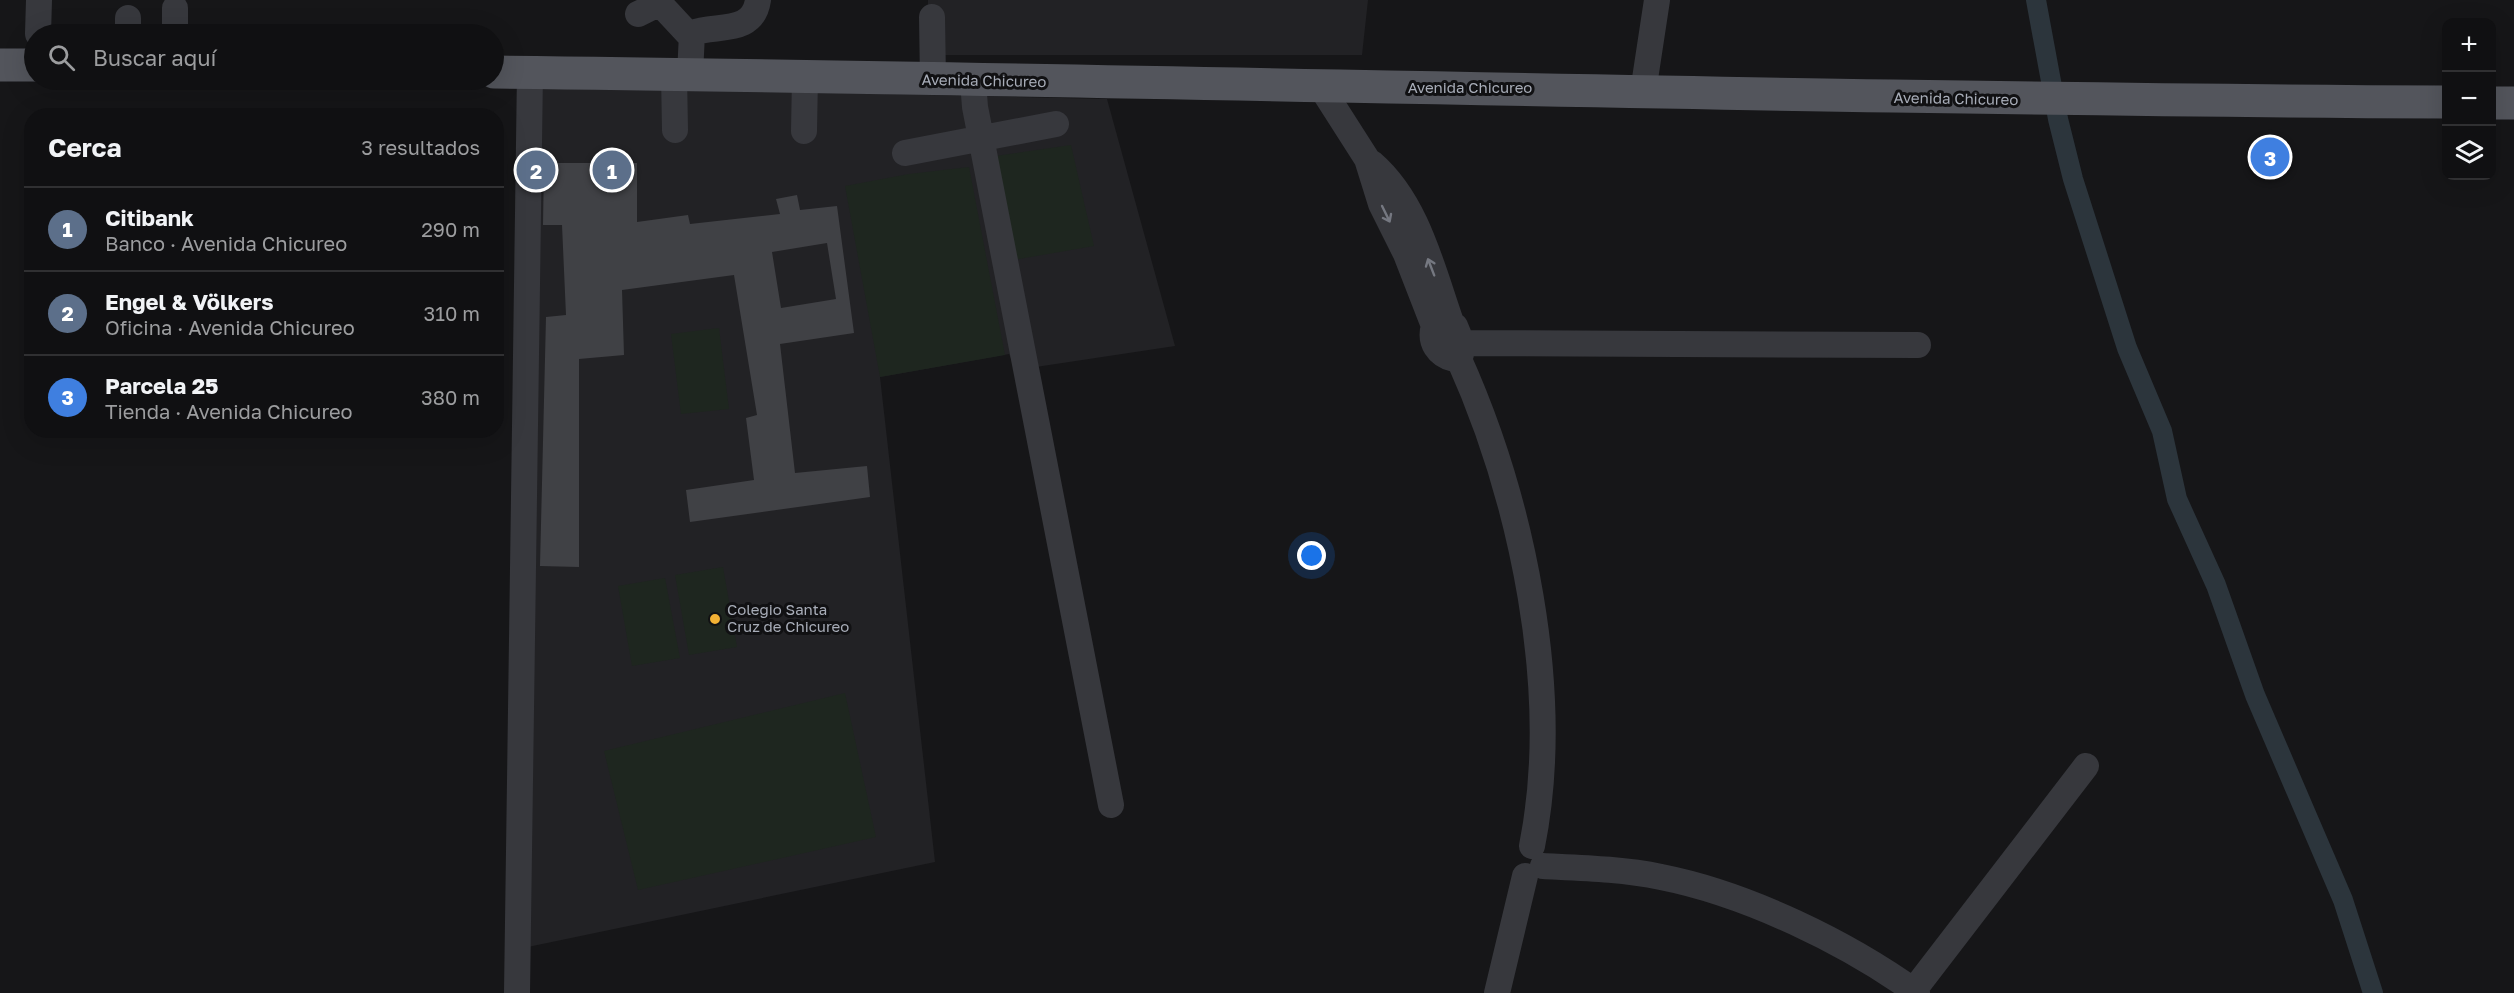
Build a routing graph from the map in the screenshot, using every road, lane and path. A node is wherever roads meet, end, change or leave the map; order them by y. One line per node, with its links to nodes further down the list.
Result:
1 (39, 0): 7 (street)
2 (758, 0): 9 (street)
3 (1657, 0): 19 (street)
4 (175, 8): 8 (street)
5 (638, 14): 9 (street)
6 (932, 17): 16 (street)
7 (38, 24)
8 (175, 24)
9 (690, 36): 14 (street)
10 (24, 64): 11 (main road)
11 (0, 65)
12 (504, 72): 13 (main road, Avenida Chicureo)
13 (530, 72): 14 (main road, Avenida Chicureo); 34 (street)
14 (682, 75): 15 (main road, Avenida Chicureo); 24 (street)
15 (805, 77): 16 (main road, Avenida Chicureo); 25 (street)
16 (933, 80): 17 (main road, Avenida Chicureo)
17 (973, 81): 18 (main road, Avenida Chicureo); 26 (street)
18 (1321, 87): 19 (main road, Avenida Chicureo); 28 (street)
19 (1643, 92): 20 (main road, Avenida Chicureo)
20 (2442, 102)
21 (2496, 103): 22 (main road)
22 (2514, 103)
23 (1056, 124): 26 (street)
24 (675, 130)
25 (804, 131)
26 (981, 139): 27 (street); 31 (street)
27 (905, 153)
28 (1451, 337): 29 (street); 32 (street)
29 (1918, 345)
30 (2086, 766): 33 (street)
31 (1112, 805)
32 (1533, 863): 33 (street); 35 (street)
33 (1915, 992)
34 (517, 993)
35 (1497, 993)

